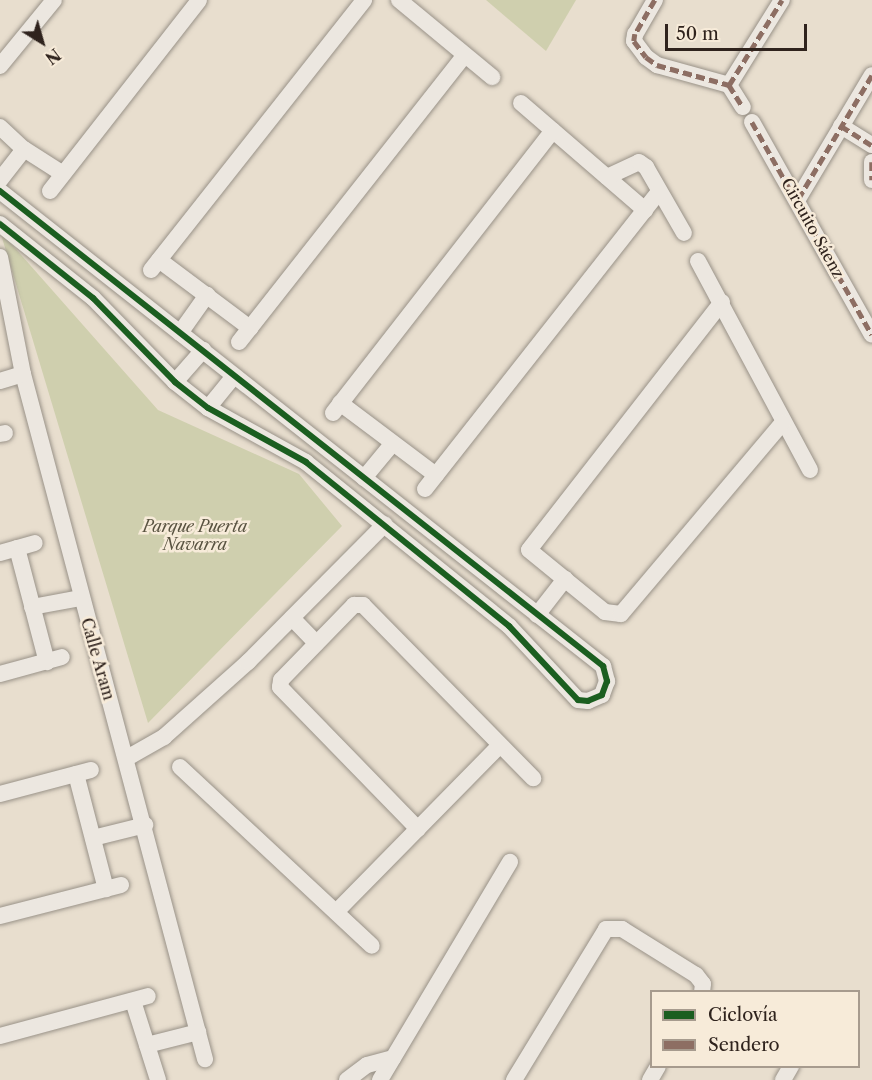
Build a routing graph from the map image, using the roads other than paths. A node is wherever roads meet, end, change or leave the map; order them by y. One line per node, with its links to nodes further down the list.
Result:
1 (54, 0): 8 (street)
2 (199, 0): 21 (street)
3 (364, 0): 34 (street)
4 (399, 0): 7 (street)
5 (655, 0): 11 (street)
6 (782, 0): 11 (street)
7 (465, 56): 10 (street); 36 (street)
8 (0, 66)
9 (872, 75): 15 (street)
10 (492, 77)
11 (729, 85): 13 (street)
12 (521, 103): 17 (street)
13 (743, 107)
14 (752, 122): 28 (street, Circuito Sáenz)
15 (841, 126): 18 (street); 28 (street)
16 (0, 127): 19 (street)
17 (554, 130): 22 (street); 47 (street)
18 (872, 146)
19 (24, 149): 21 (street); 23 (street)
20 (872, 162): 24 (street)
21 (63, 174): 26 (street)
22 (607, 177): 27 (street); 29 (street)
23 (0, 180)
24 (872, 180)
25 (0, 190): 37 (street)
26 (50, 191)
27 (659, 192): 29 (street); 31 (street)
28 (798, 199): 38 (street, Circuito Sáenz)
29 (645, 210): 49 (street)
30 (0, 224): 44 (street)
31 (684, 233)
32 (0, 257): 41 (street, Calle Aram)
33 (698, 261): 35 (street)
34 (207, 295): 36 (street); 37 (street)
35 (722, 302): 46 (street); 56 (street)
36 (250, 328): 39 (street)
37 (180, 333): 40 (street)
38 (872, 335)
39 (239, 342)
40 (203, 350): 42 (street); 44 (street)
41 (23, 374): 43 (street); 57 (street, Calle Aram)
42 (234, 376): 45 (street); 50 (street)
43 (0, 381)
44 (175, 381): 45 (street)
45 (208, 408): 52 (street)
46 (783, 422): 48 (street); 56 (street)
47 (393, 442): 49 (street); 50 (street)
48 (810, 470)
49 (436, 476): 51 (street)
50 (364, 478): 59 (street)
51 (425, 489)
52 (385, 524): 59 (street); 60 (street)
53 (35, 543): 54 (street)
54 (17, 548): 55 (street); 58 (street)
55 (0, 552)
56 (565, 579): 59 (street)
57 (81, 598): 58 (street); 64 (street, Calle Aram)
58 (33, 607): 62 (street)
59 (537, 615)
60 (292, 618): 61 (street); 64 (street)
61 (316, 643): 63 (street); 69 (street)
62 (0, 674)
63 (500, 745): 66 (street); 69 (street)
64 (127, 758): 68 (street, Calle Aram)
65 (180, 767): 72 (street)
66 (533, 778)
67 (0, 794): 70 (street)
68 (145, 825): 70 (street); 76 (street, Calle Aram)
69 (418, 829): 72 (street)
70 (93, 838): 73 (street)
71 (510, 862): 79 (street)
72 (336, 912): 74 (street)
73 (0, 916)
74 (372, 946)
75 (702, 990): 84 (street)
76 (198, 1032): 78 (street); 80 (street, Calle Aram)
77 (0, 1036): 78 (street)
78 (147, 1045): 81 (street)
79 (393, 1058): 82 (street); 83 (street)
80 (205, 1059)
81 (158, 1080)
82 (347, 1080)
83 (380, 1080)
84 (513, 1080)

